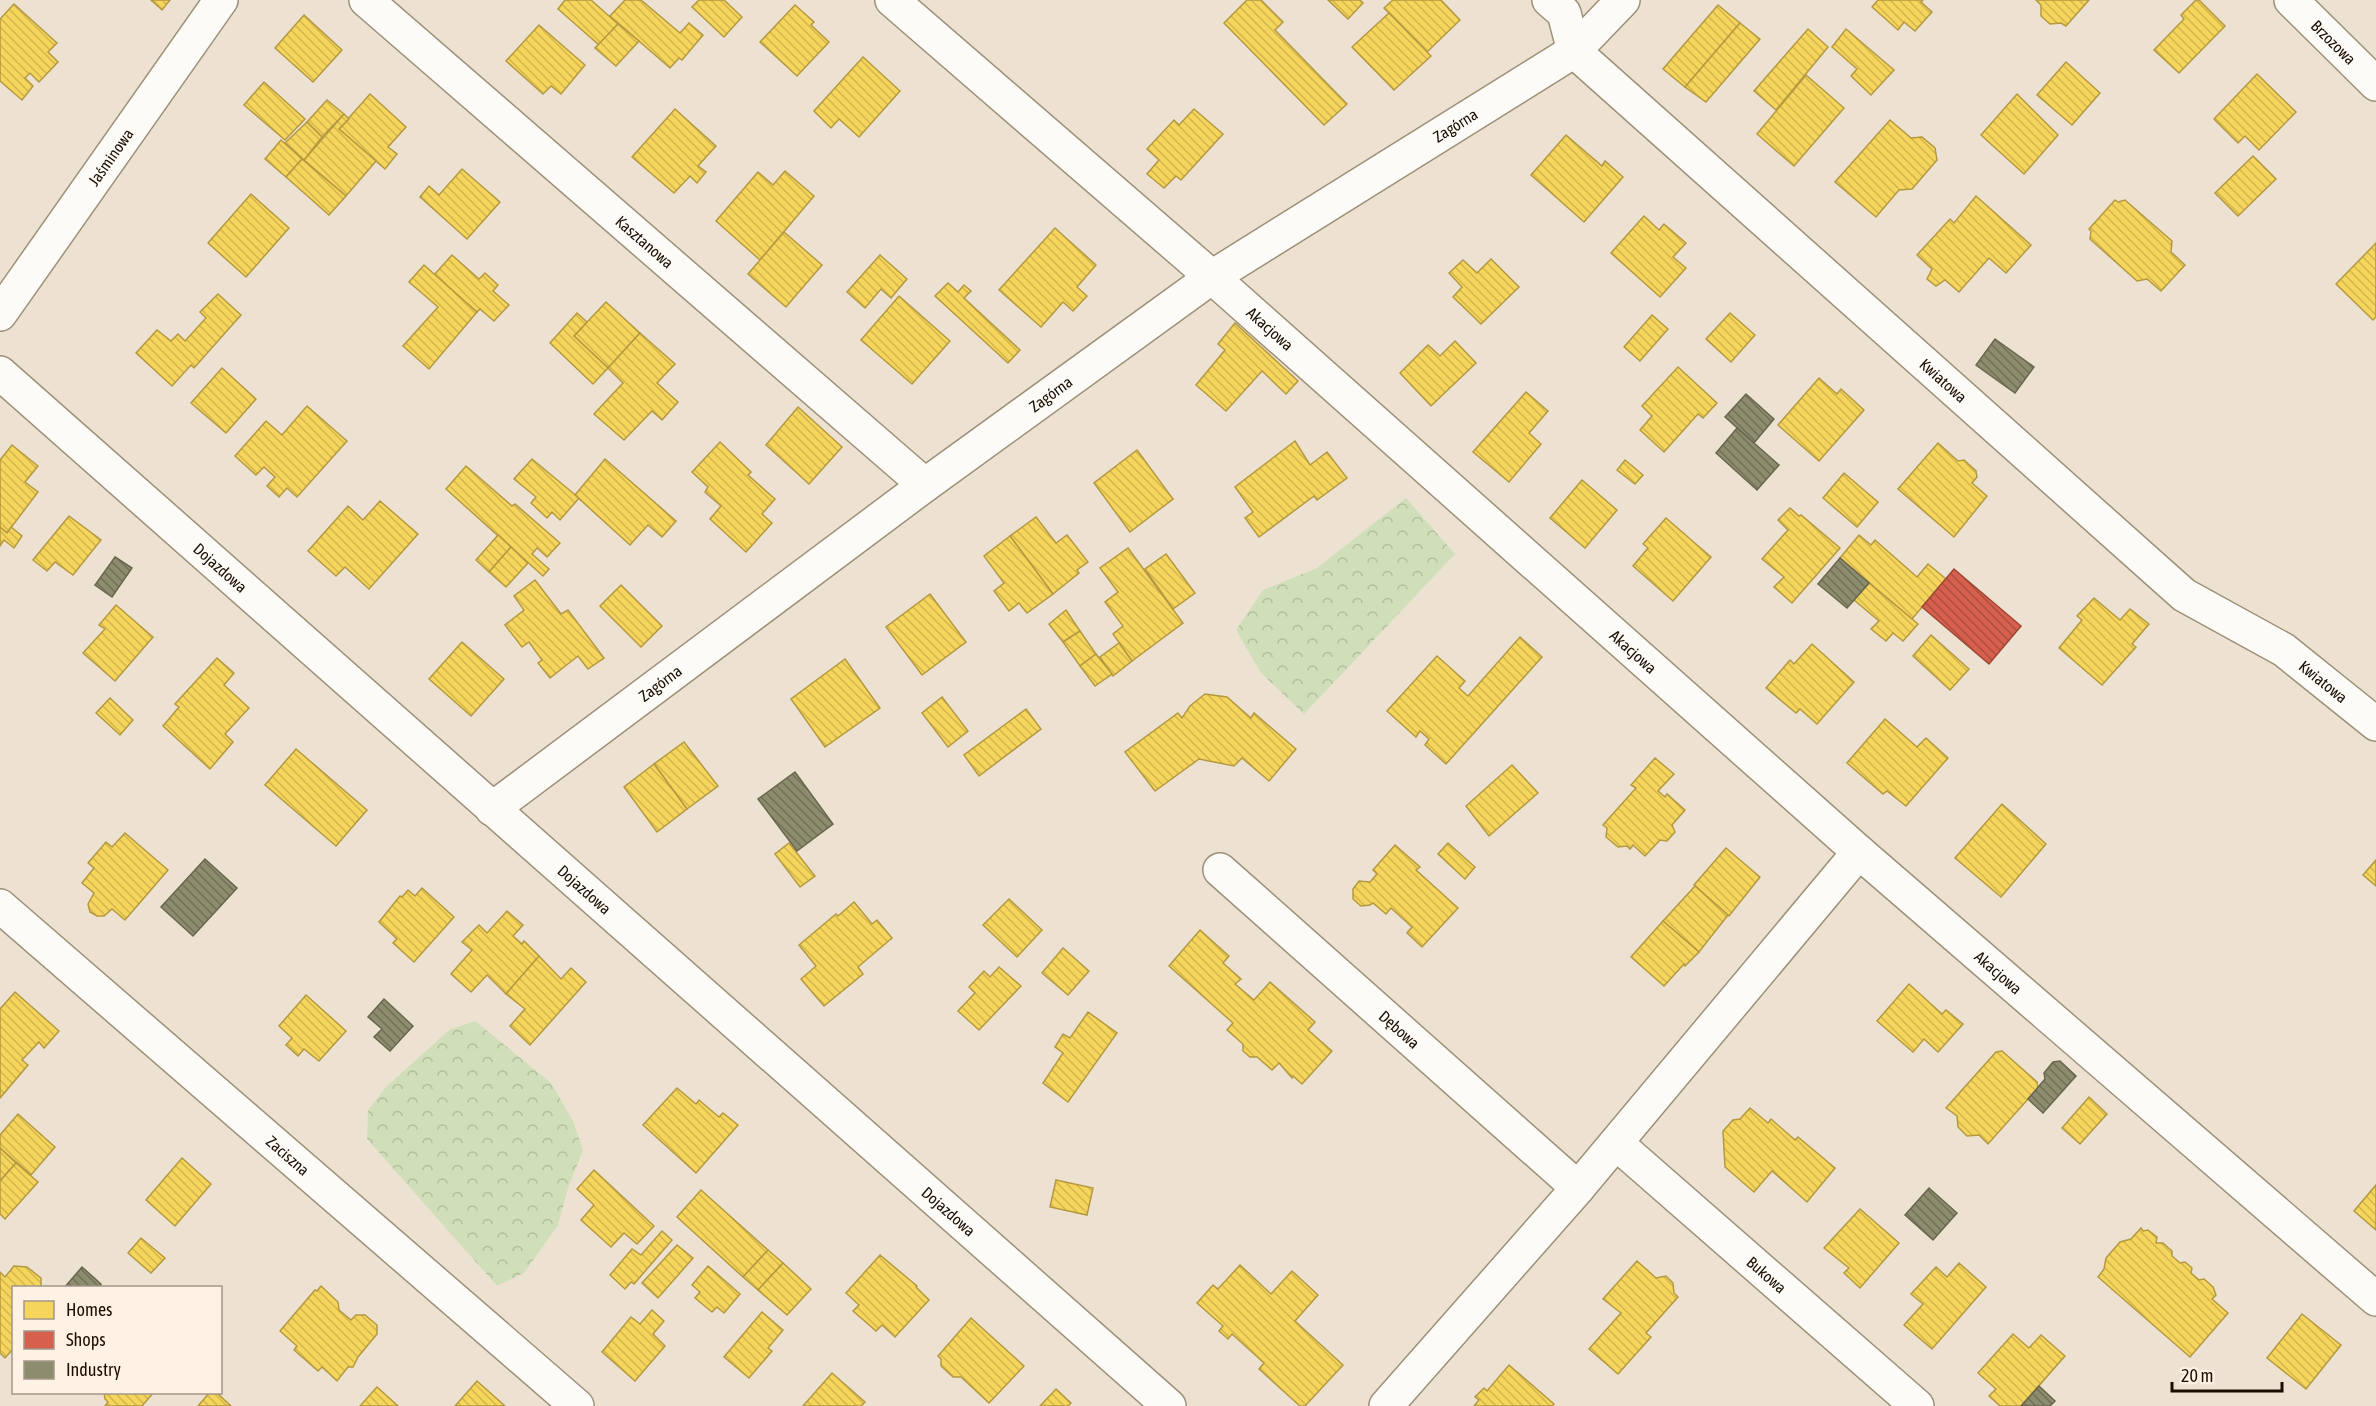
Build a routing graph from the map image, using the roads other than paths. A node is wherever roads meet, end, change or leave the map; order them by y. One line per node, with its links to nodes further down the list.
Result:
1 (221, 0): 10 (street, Jaśminowa)
2 (366, 0): 12 (street, Kasztanowa)
3 (892, 0): 9 (street, Akacjowa)
4 (1549, 0): 7 (street)
5 (1623, 0): 7 (street, Zagórna)
6 (2291, 0): 8 (street, Brzozowa)
7 (1574, 51): 9 (street, Zagórna); 13 (street, Kwiatowa)
8 (2376, 84)
9 (1212, 277): 12 (street, Zagórna); 15 (street, Akacjowa)
10 (0, 314)
11 (1, 376): 14 (street, Dojazdowa)
12 (925, 485): 14 (street, Zagórna)
13 (2376, 724)
14 (492, 809): 22 (street, Dojazdowa)
15 (1859, 852): 18 (street); 20 (street, Akacjowa)
16 (1220, 870): 19 (street, Dębowa)
17 (0, 906): 21 (street, Zaciszna)
18 (1616, 1143): 19 (street); 24 (street, Bukowa)
19 (1578, 1188): 23 (street)
20 (2376, 1299)
21 (577, 1406)
22 (1170, 1406)
23 (1386, 1406)
24 (1917, 1406)

